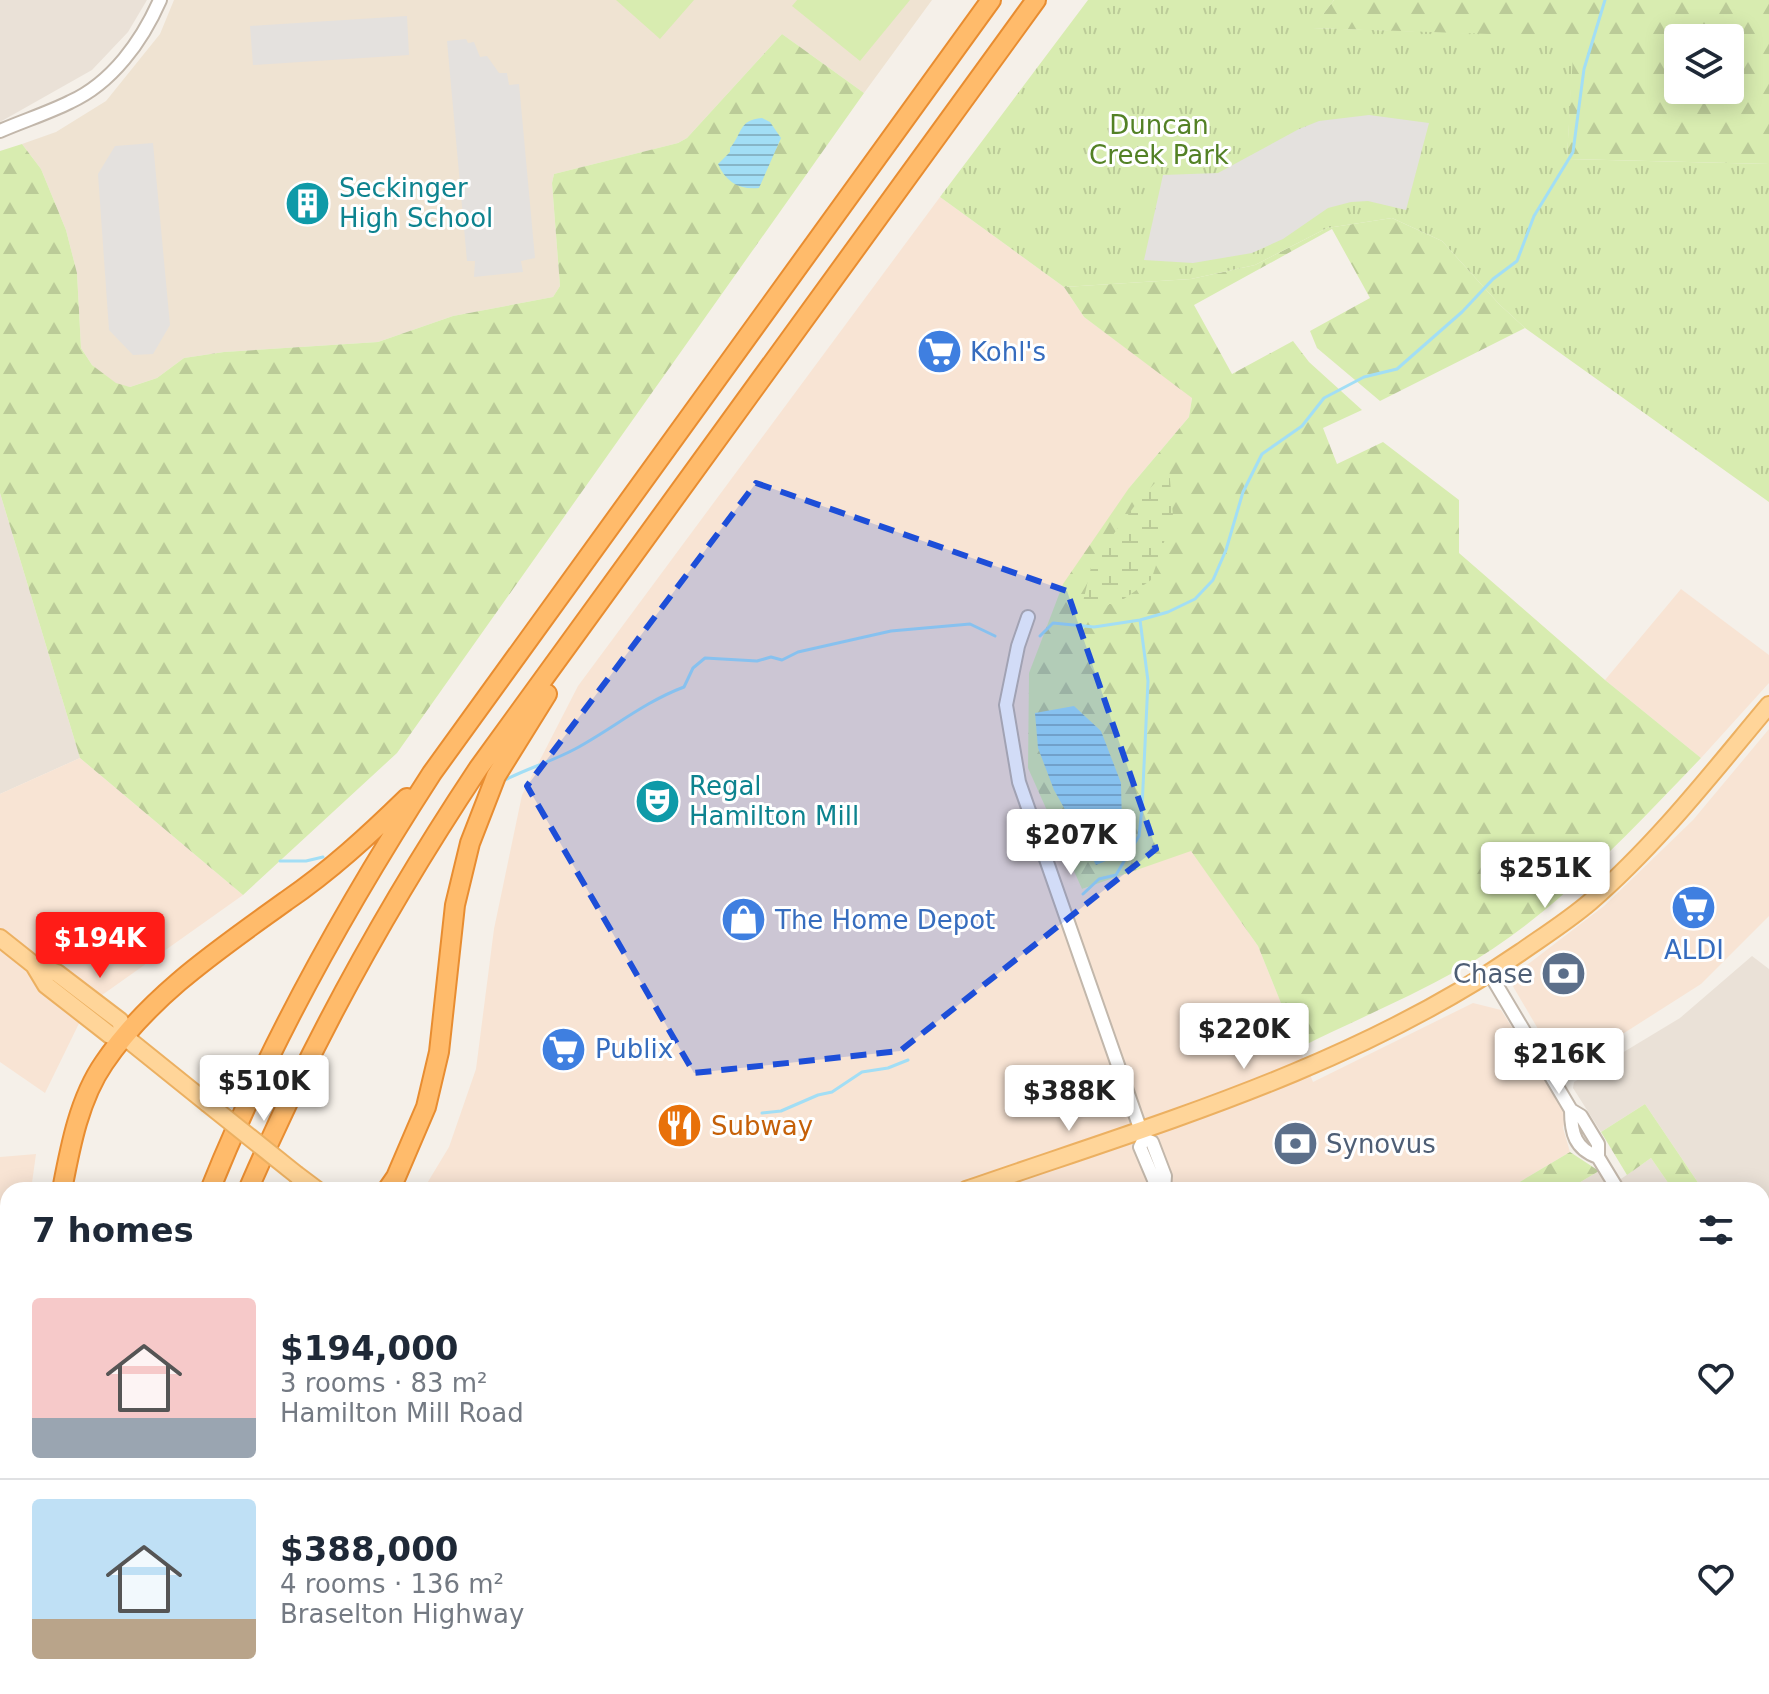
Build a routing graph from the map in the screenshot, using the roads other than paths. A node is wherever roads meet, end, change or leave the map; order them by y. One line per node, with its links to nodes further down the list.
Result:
1 (160, 0): 4 (street)
2 (991, 0): 8 (highway)
3 (1036, 0): 5 (highway)
4 (0, 131)
5 (633, 554): 15 (highway); 17 (highway)
6 (1028, 617): 12 (street)
7 (1769, 705): 10 (main road)
8 (432, 773): 11 (highway); 14 (highway)
9 (0, 938): 11 (main road)
10 (1490, 974): 12 (main road); 20 (street)
11 (125, 1037): 13 (highway); 16 (main road, bridge)
12 (1142, 1135): 18 (main road); 19 (street)
13 (64, 1182)
14 (213, 1182)
15 (252, 1182)
16 (306, 1182)
17 (393, 1182)
18 (992, 1182)
19 (1156, 1182)
20 (1613, 1182)

